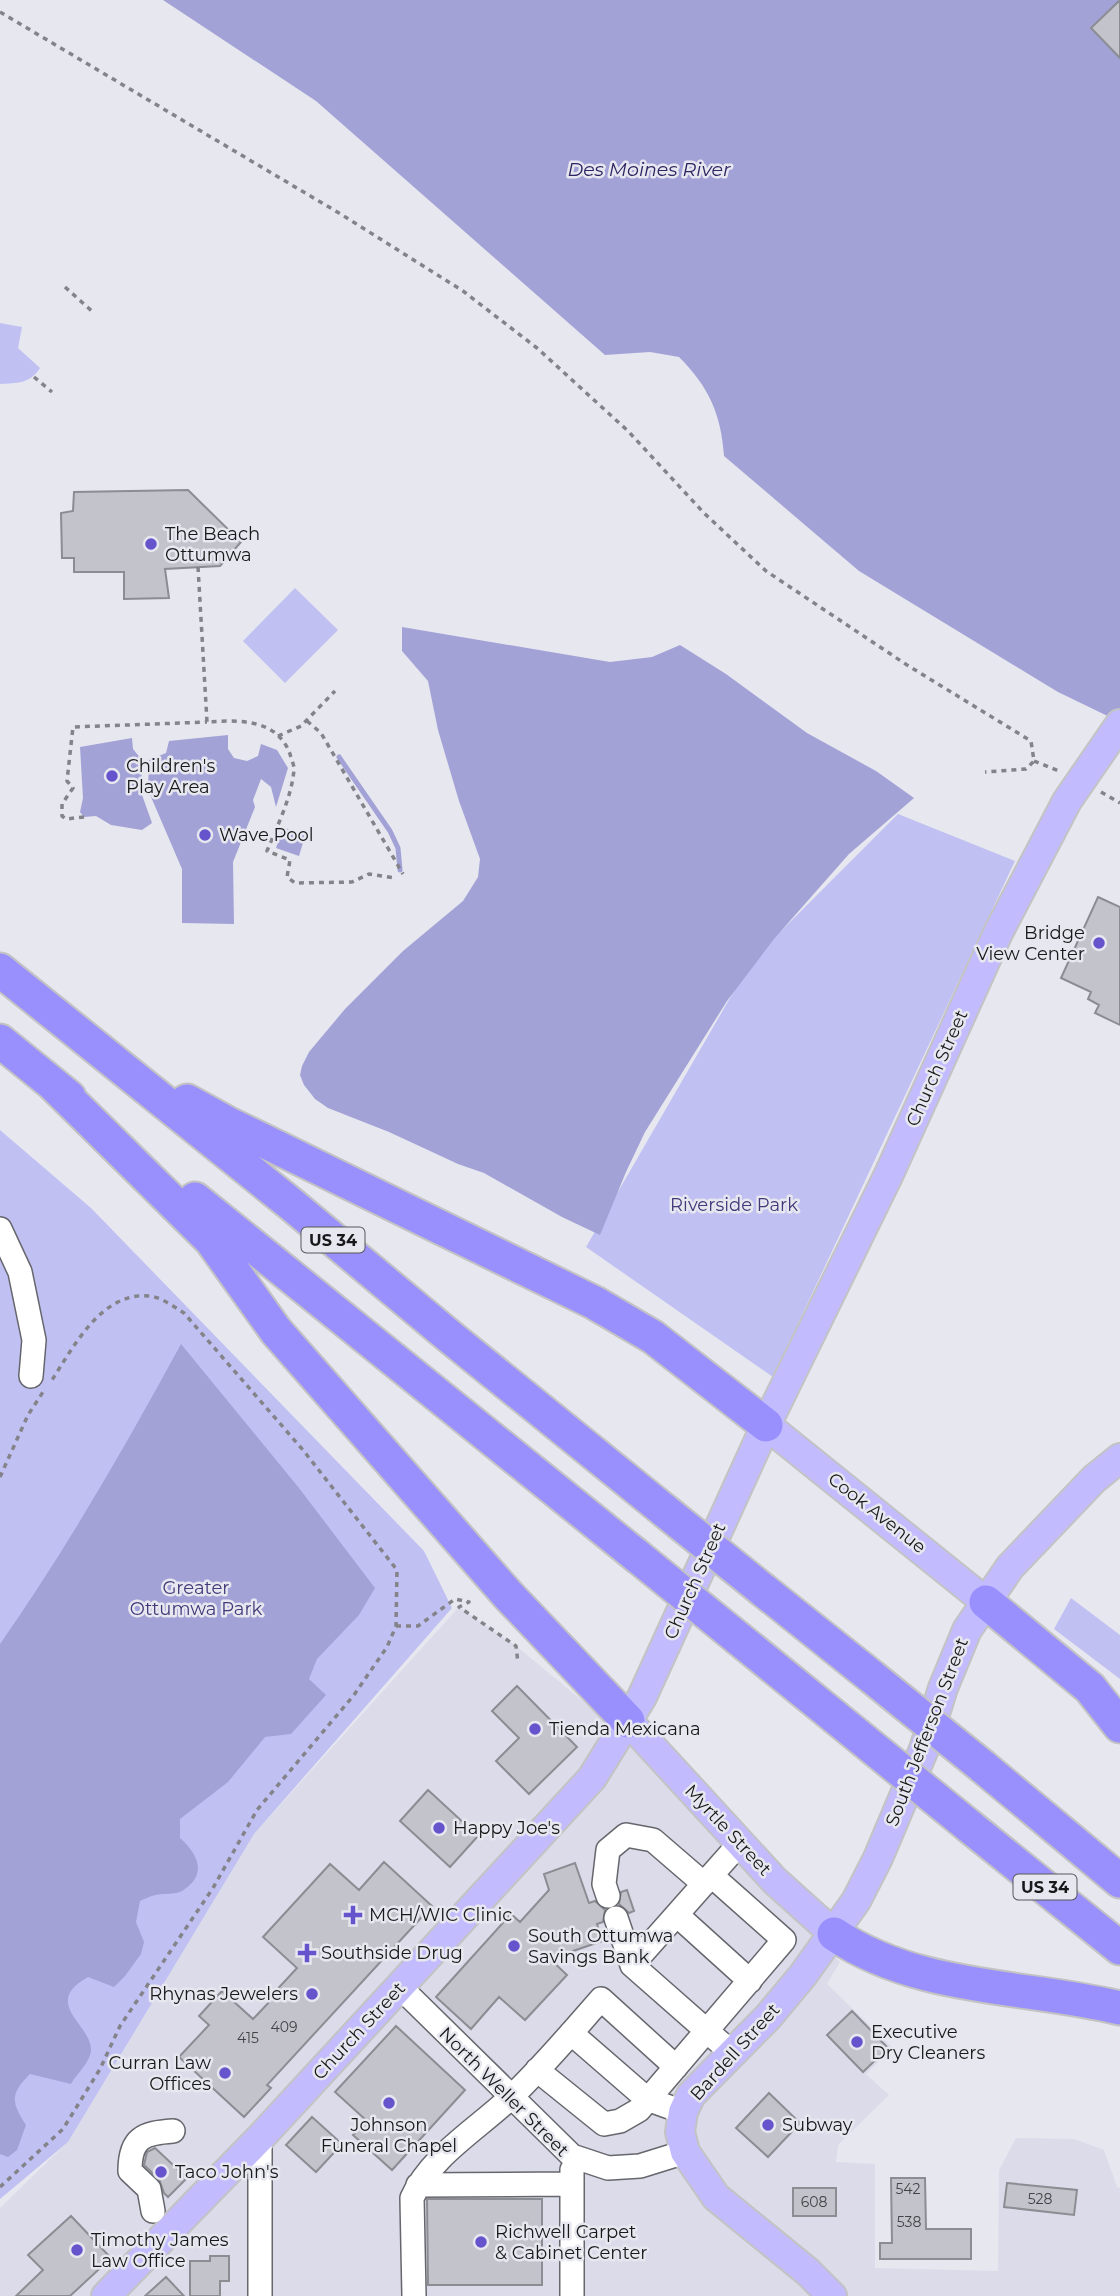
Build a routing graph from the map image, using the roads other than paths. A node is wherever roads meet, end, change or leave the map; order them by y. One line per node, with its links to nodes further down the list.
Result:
1 (1113, 734): 8 (main road, Church Street)
2 (0, 970): 4 (highway, US 34)
3 (0, 1041): 5 (highway, US 34)
4 (99, 1051): 8 (highway); 15 (highway, US 34, bridge)
5 (53, 1084): 11 (highway); 18 (highway, US 34, bridge)
6 (0, 1229): 7 (street)
7 (31, 1376)
8 (766, 1425): 10 (main road, Cook Avenue); 11 (main road, Church Street)
9 (1120, 1458): 10 (main road, South Jefferson Street)
10 (986, 1602): 12 (highway); 17 (main road, South Jefferson Street)
11 (628, 1721): 13 (main road, Myrtle Street); 21 (main road, Church Street)
12 (1120, 1726)
13 (740, 1843): 14 (street); 17 (main road, Myrtle Street)
14 (708, 1880): 16 (street); 19 (street); 20 (street)
15 (1120, 1881)
16 (677, 1915): 19 (street); 20 (street)
17 (834, 1934): 22 (highway); 25 (main road, Bardell Street)
18 (1120, 1948)
19 (632, 1965): 23 (street)
20 (750, 1981): 23 (street)
21 (400, 1987): 28 (street, North Weller Street); 32 (main road, Church Street)
22 (1120, 2008)
23 (707, 2031): 25 (street); 26 (street)
24 (571, 2033): 26 (street); 27 (street); 29 (street)
25 (732, 2053): 30 (main road, Bardell Street)
26 (676, 2067): 29 (street)
27 (537, 2070): 28 (street); 29 (street)
28 (511, 2097): 34 (street, North Weller Street); 36 (street)
29 (647, 2099): 30 (street)
30 (683, 2112): 33 (main road, Bardell Street)
31 (173, 2131): 37 (street)
32 (260, 2138): 38 (main road, Church Street); 39 (street)
33 (685, 2152): 34 (street); 42 (main road)
34 (572, 2156): 35 (street, North Weller Street)
35 (572, 2184): 36 (street); 41 (street, North Weller Street)
36 (418, 2185): 40 (street)
37 (153, 2211)
38 (113, 2292)
39 (260, 2296)
40 (414, 2296)
41 (572, 2296)
42 (832, 2296)

